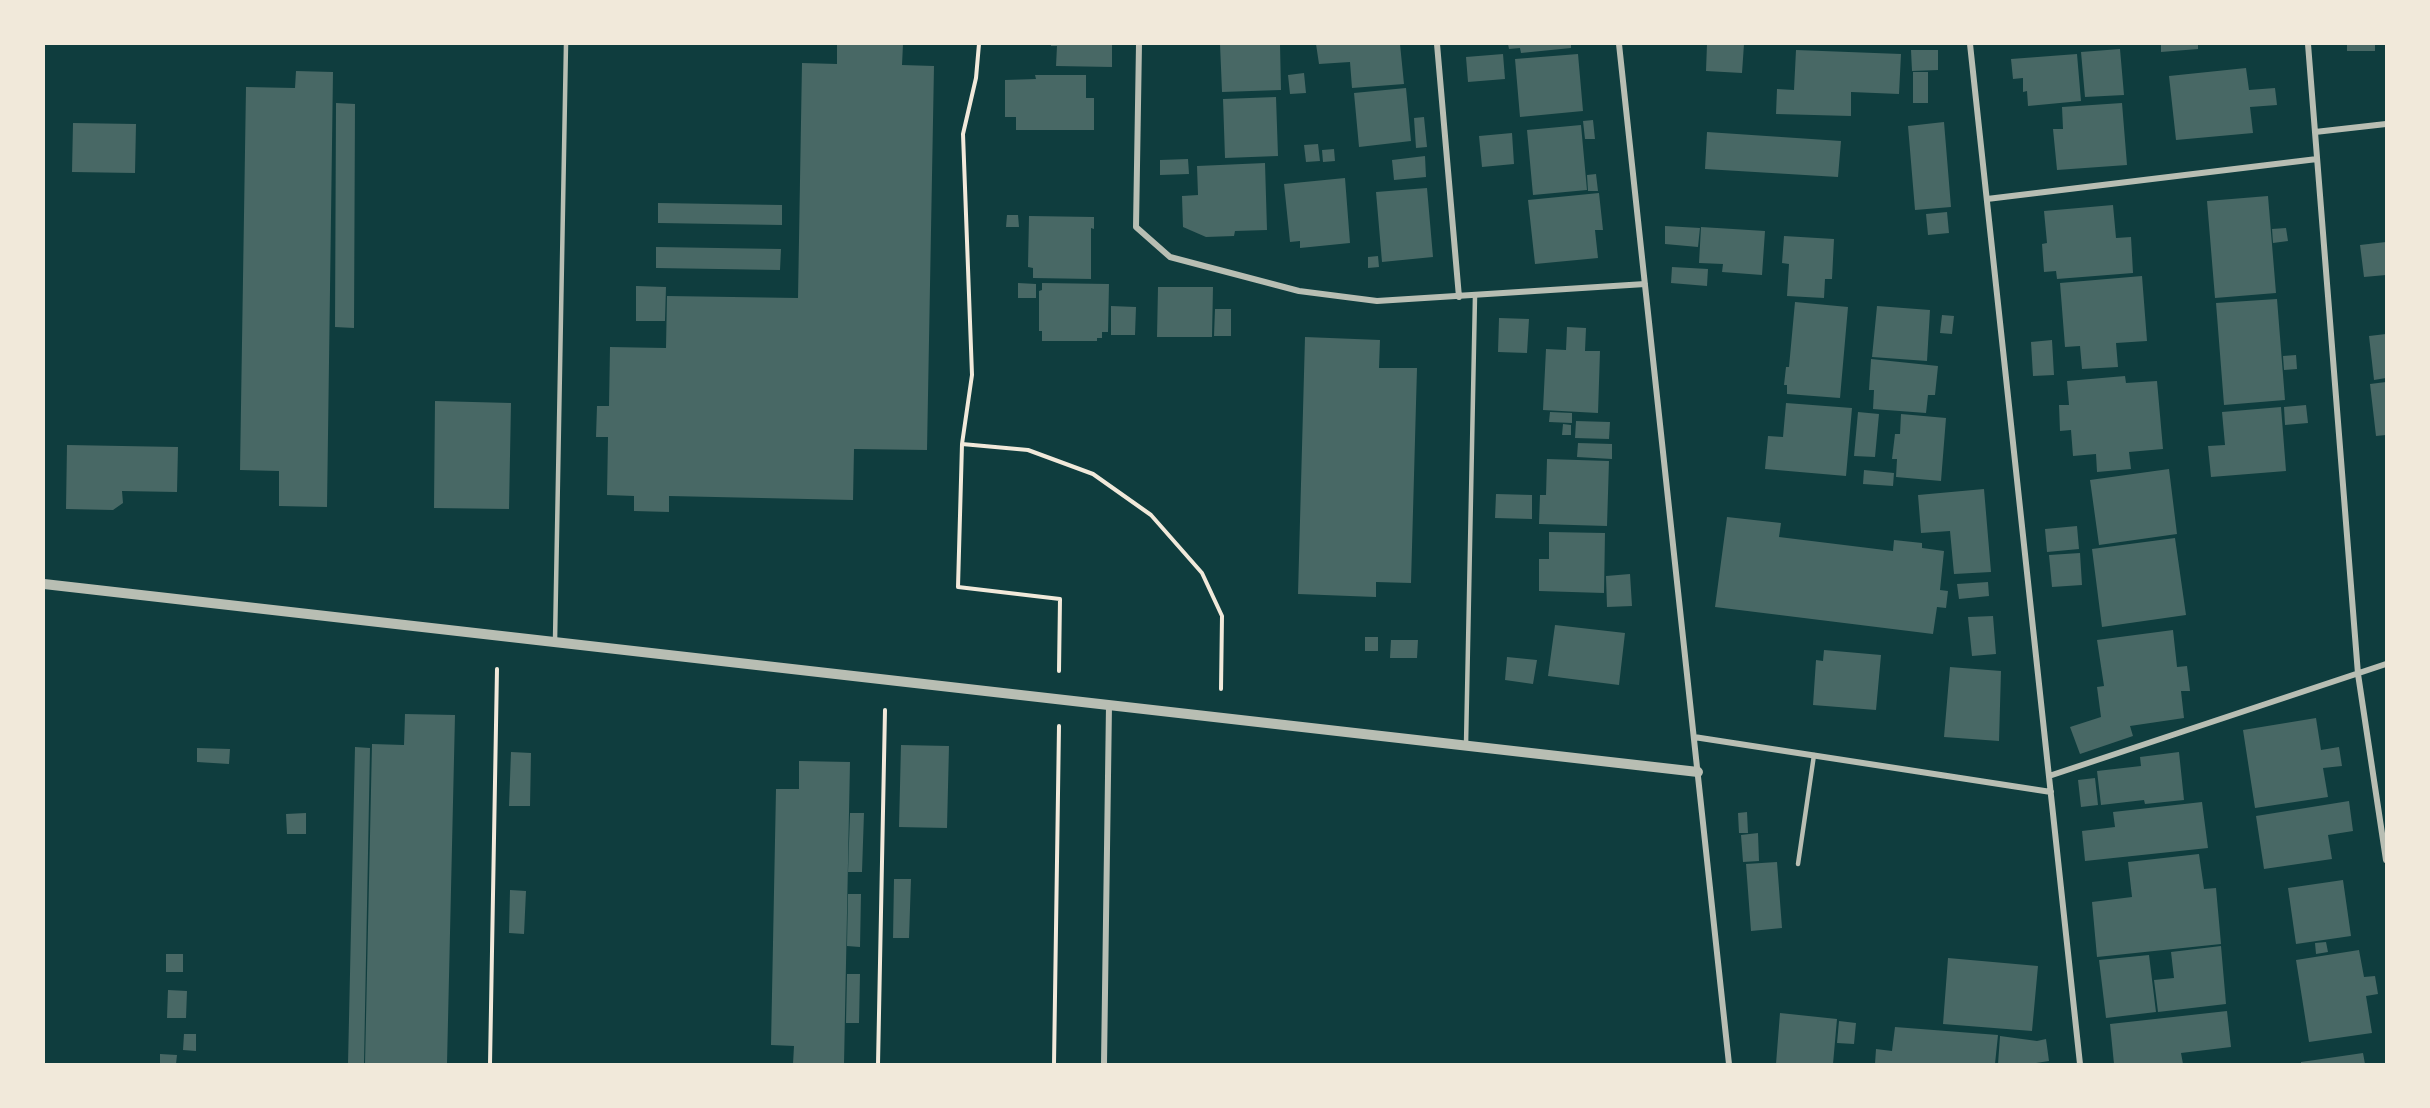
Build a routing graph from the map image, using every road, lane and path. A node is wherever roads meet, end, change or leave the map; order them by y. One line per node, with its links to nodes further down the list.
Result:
1 (566, 44): 17 (lane)
2 (979, 44): 15 (path)
3 (1139, 44): 14 (street)
4 (1437, 44): 14 (street)
5 (1619, 44): 12 (street)
6 (1970, 44): 11 (street)
7 (2308, 44): 9 (street)
8 (2386, 124): 9 (street)
9 (2315, 132): 10 (street)
10 (2317, 159): 11 (street); 20 (street)
11 (1987, 199): 29 (street)
12 (1645, 284): 13 (street); 25 (street)
13 (1475, 296): 14 (street); 26 (lane)
14 (1460, 297)
15 (962, 444): 21 (path); 24 (path)
16 (44, 584): 17 (street)
17 (555, 644): 21 (street)
18 (2386, 664): 20 (street)
19 (497, 669): 33 (path)
20 (2358, 674): 29 (street); 31 (street)
21 (1059, 699): 22 (street); 35 (path)
22 (1109, 705): 24 (street); 36 (street)
23 (885, 710): 34 (path)
24 (1219, 716): 26 (street)
25 (1694, 737): 27 (street); 28 (street)
26 (1466, 745): 28 (street)
27 (1814, 755): 30 (street); 32 (lane)
28 (1698, 772): 37 (street)
29 (2049, 776): 30 (street)
30 (2051, 792): 38 (street)
31 (2386, 860)
32 (1798, 864)
33 (490, 1065)
34 (878, 1065)
35 (1054, 1065)
36 (1104, 1065)
37 (1729, 1065)
38 (2080, 1065)

